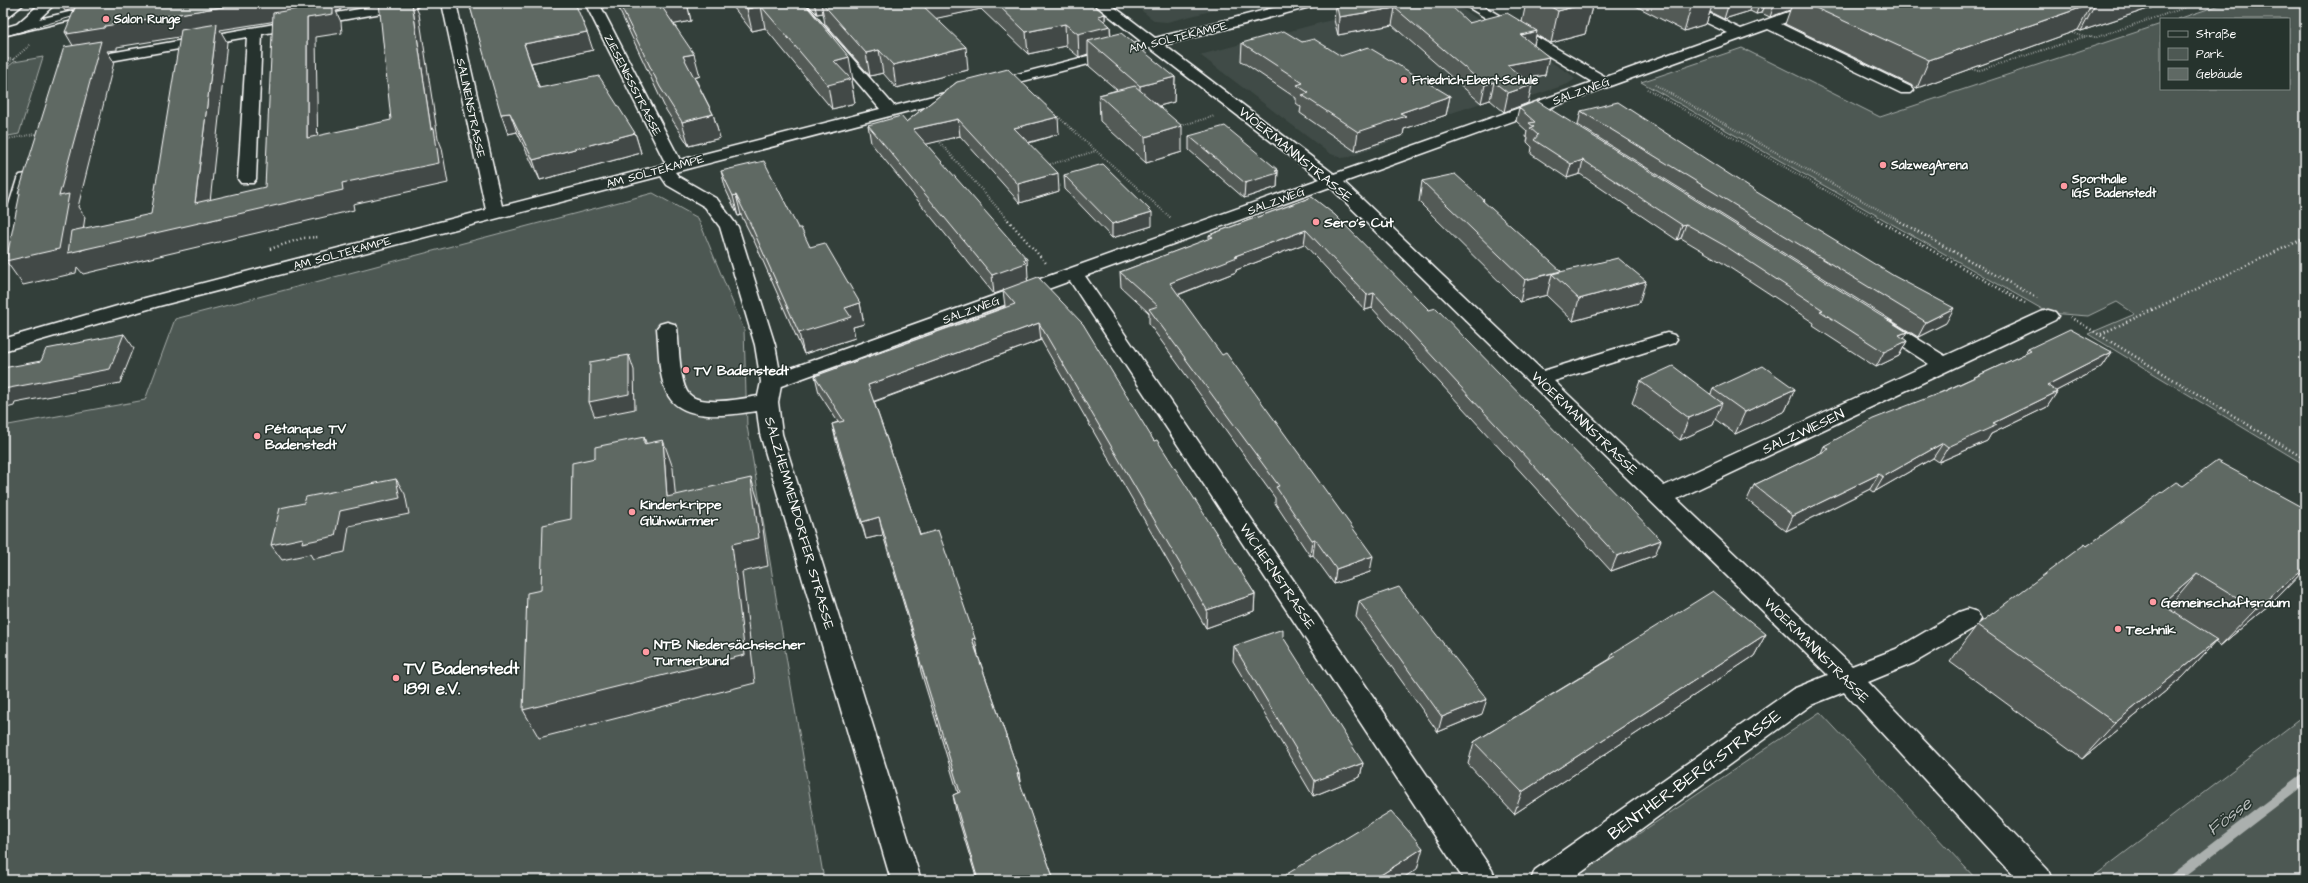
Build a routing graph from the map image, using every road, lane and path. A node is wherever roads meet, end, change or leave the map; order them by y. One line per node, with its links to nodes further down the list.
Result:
1 (18, 3): 16 (street)
2 (49, 3): 20 (street)
3 (125, 3): 20 (street)
4 (416, 3): 21 (street)
5 (449, 3): 49 (street, SALINENSTRASSE)
6 (592, 3): 46 (street, ZIESENISSSTRASSE)
7 (797, 3): 18 (street)
8 (1100, 3): 27 (street, WOERMANNSTRASSE)
9 (1309, 3): 27 (street, AM SOLTEKAMPE)
10 (1468, 3): 33 (street)
11 (1677, 3): 24 (street)
12 (1826, 3): 19 (street, SALZWEG)
13 (2186, 3): 15 (path)
14 (2199, 3): 15 (path)
15 (2192, 5): 25 (path)
16 (3, 14)
17 (826, 18): 18 (street)
18 (811, 20): 38 (street)
19 (1769, 24): 24 (street, SALZWEG); 34 (street)
20 (21, 28): 23 (street); 26 (street)
21 (254, 31): 30 (street); 47 (street)
22 (2068, 31): 25 (path)
23 (3, 32)
24 (1740, 34): 32 (street, SALZWEG)
25 (2084, 37): 31 (path)
26 (3, 43)
27 (1153, 43): 37 (street, WOERMANNSTRASSE); 38 (street, AM SOLTEKAMPE)
28 (3, 59): 29 (path)
29 (16, 59)
30 (70, 64)
31 (1963, 65)
32 (1628, 74): 33 (street, SALZWEG); 54 (path); 54 (path)
33 (1604, 82): 36 (street, SALZWEG)
34 (1906, 90)
35 (1040, 100): 44 (path)
36 (1535, 107): 39 (street); 48 (street, SALZWEG)
37 (1240, 108): 40 (path); 48 (street, WOERMANNSTRASSE)
38 (890, 111): 46 (street, AM SOLTEKAMPE)
39 (1555, 120)
40 (1176, 127)
41 (41, 133): 43 (path); 52 (street)
42 (933, 135): 53 (path)
43 (3, 140)
44 (1097, 151): 45 (path); 50 (path)
45 (1048, 165)
46 (670, 168): 49 (street, AM SOLTEKAMPE); 62 (street, SALZHEMMENDORFER STRASSE)
47 (247, 180)
48 (1332, 180): 50 (street, SALZWEG); 61 (street, WOERMANNSTRASSE)
49 (495, 213): 59 (street, AM SOLTEKAMPE)
50 (1187, 233): 53 (street, SALZWEG)
51 (2305, 238): 57 (path)
52 (3, 252)
53 (1067, 276): 62 (street, SALZWEG); 68 (street, WICHERNSTRASSE)
54 (2043, 307): 57 (path); 60 (street, SALZWIESEN)
55 (1864, 314): 60 (street)
56 (667, 328): 62 (street, SALZWEG)
57 (2101, 334): 63 (path)
58 (1667, 339): 61 (street)
59 (3, 345)
60 (1945, 365): 64 (street, SALZWIESEN)
61 (1539, 379): 64 (street, WOERMANNSTRASSE)
62 (769, 392): 67 (street, SALZHEMMENDORFER STRASSE)
63 (2305, 459)
64 (1661, 497): 66 (street, WOERMANNSTRASSE)
65 (1968, 619): 66 (street, BENTHER-BERG-STRASSE)
66 (1849, 679): 69 (street, BENTHER-BERG-STRASSE); 70 (street, WOERMANNSTRASSE)
67 (906, 880)
68 (1482, 880)
69 (1546, 880)
70 (2037, 880)

